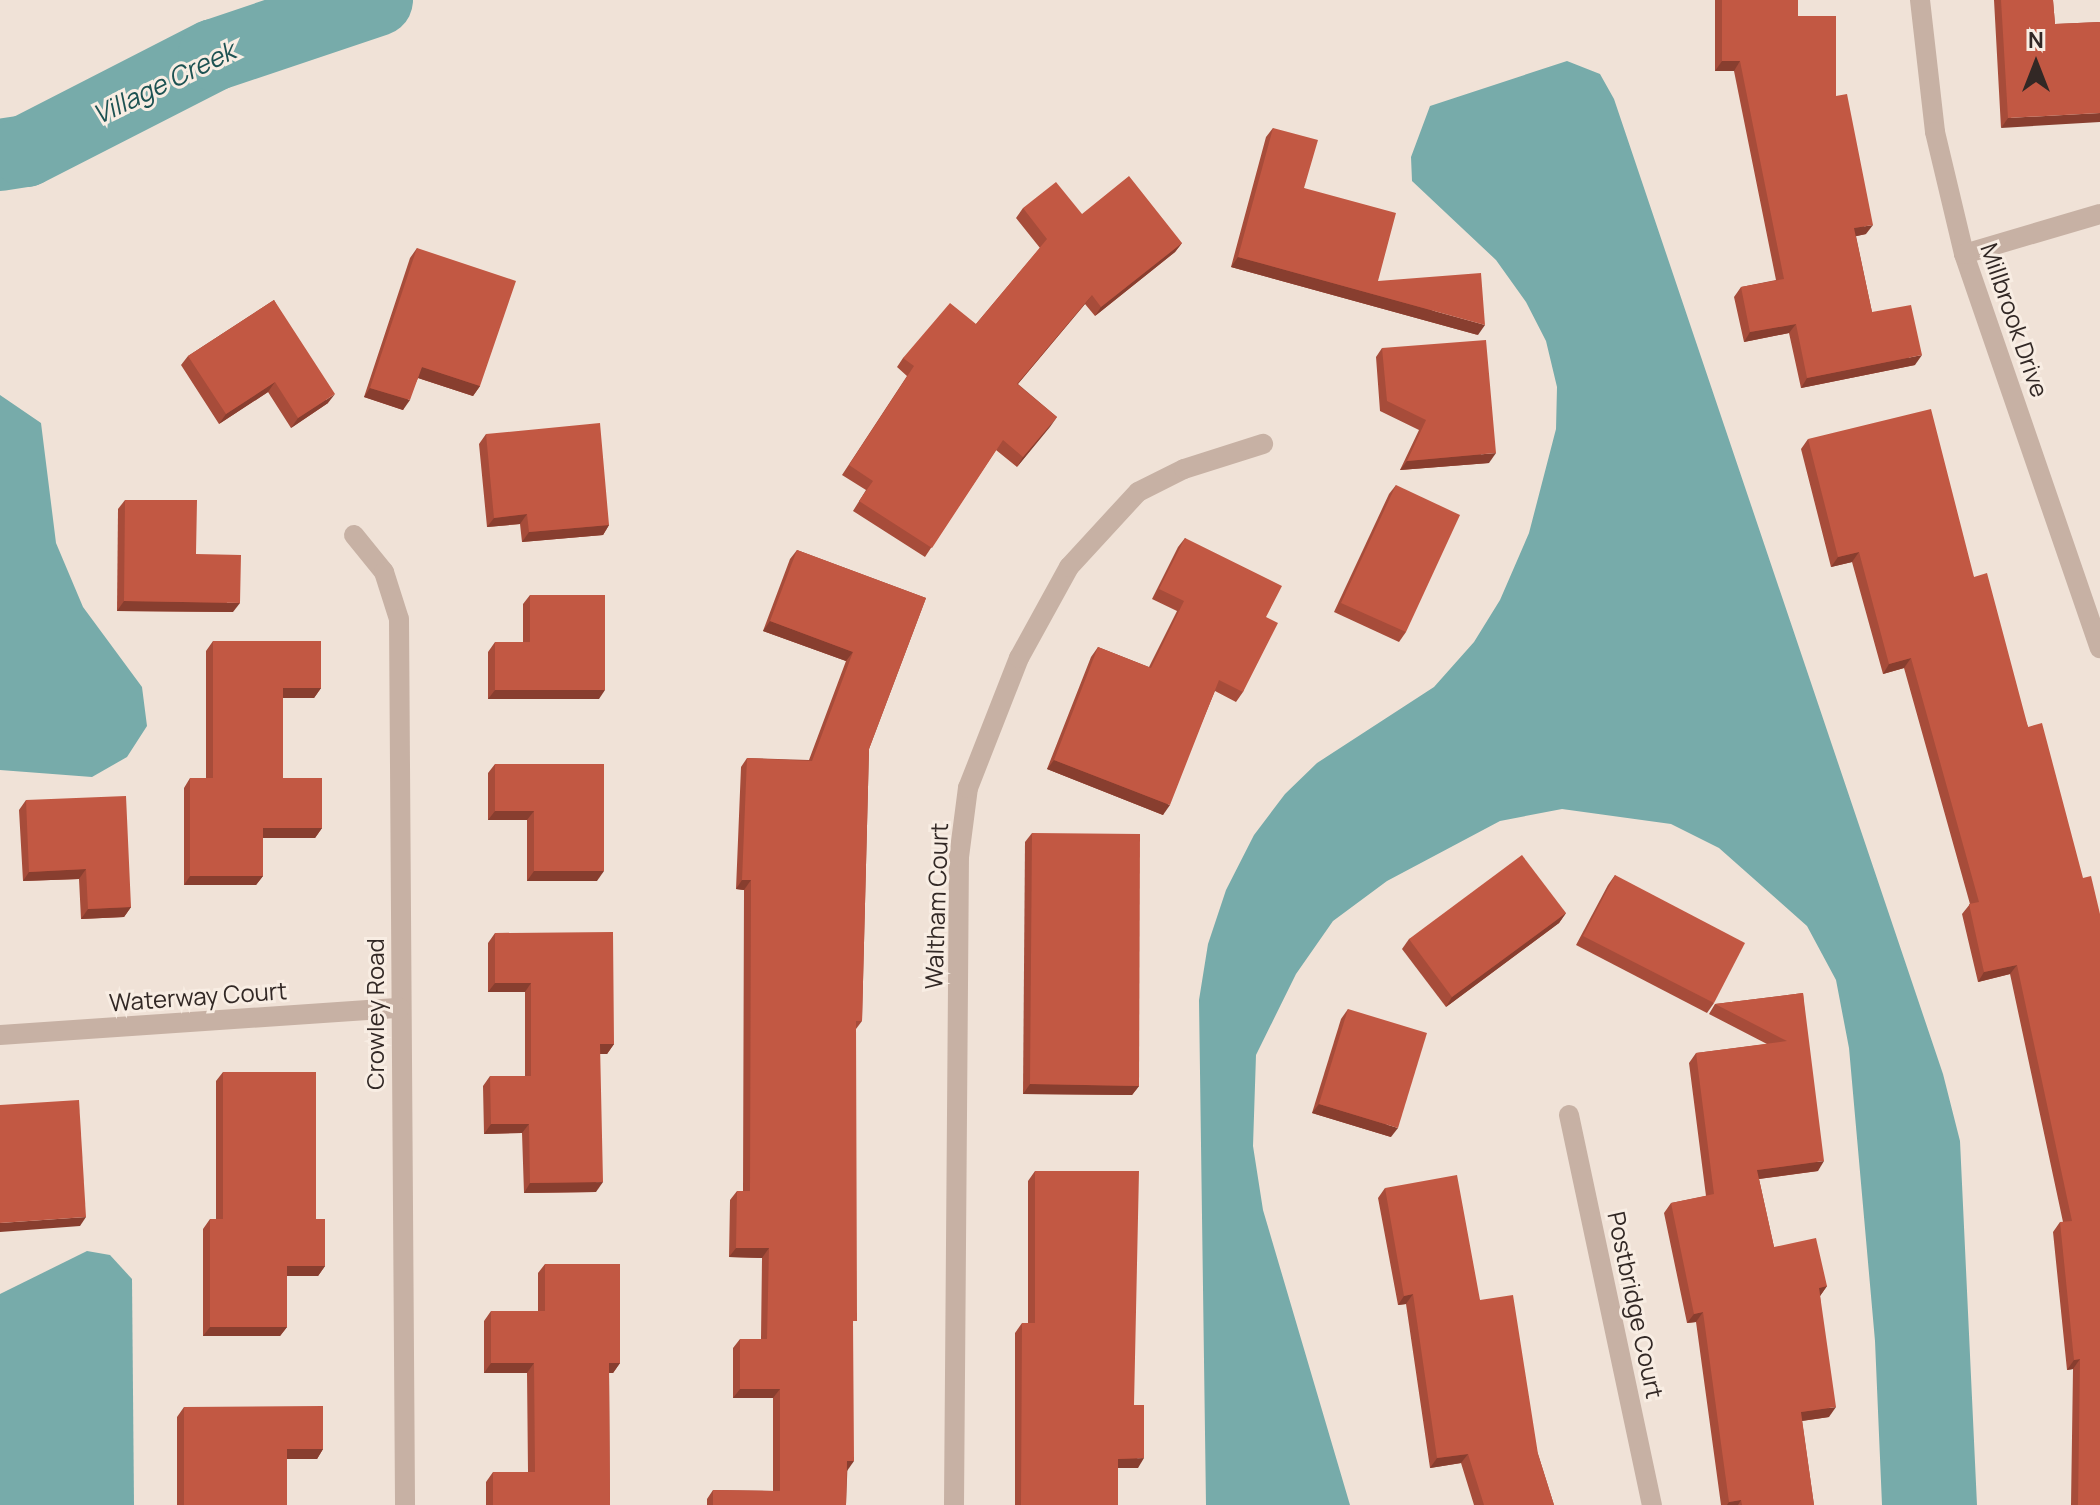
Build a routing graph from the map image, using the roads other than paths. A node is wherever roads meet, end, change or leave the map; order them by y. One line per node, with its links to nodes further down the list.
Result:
1 (1920, 0): 3 (street, Millbrook Drive)
2 (2100, 214): 3 (street)
3 (1964, 254): 6 (street, Millbrook Drive)
4 (1263, 444): 11 (street, Waltham Court)
5 (354, 535): 7 (street, Crowley Road)
6 (2100, 648)
7 (400, 1008): 8 (street, Waterway Court); 10 (street, Crowley Road)
8 (0, 1035)
9 (1569, 1115): 12 (street, Postbridge Court)
10 (405, 1505)
11 (954, 1505)
12 (1652, 1505)

